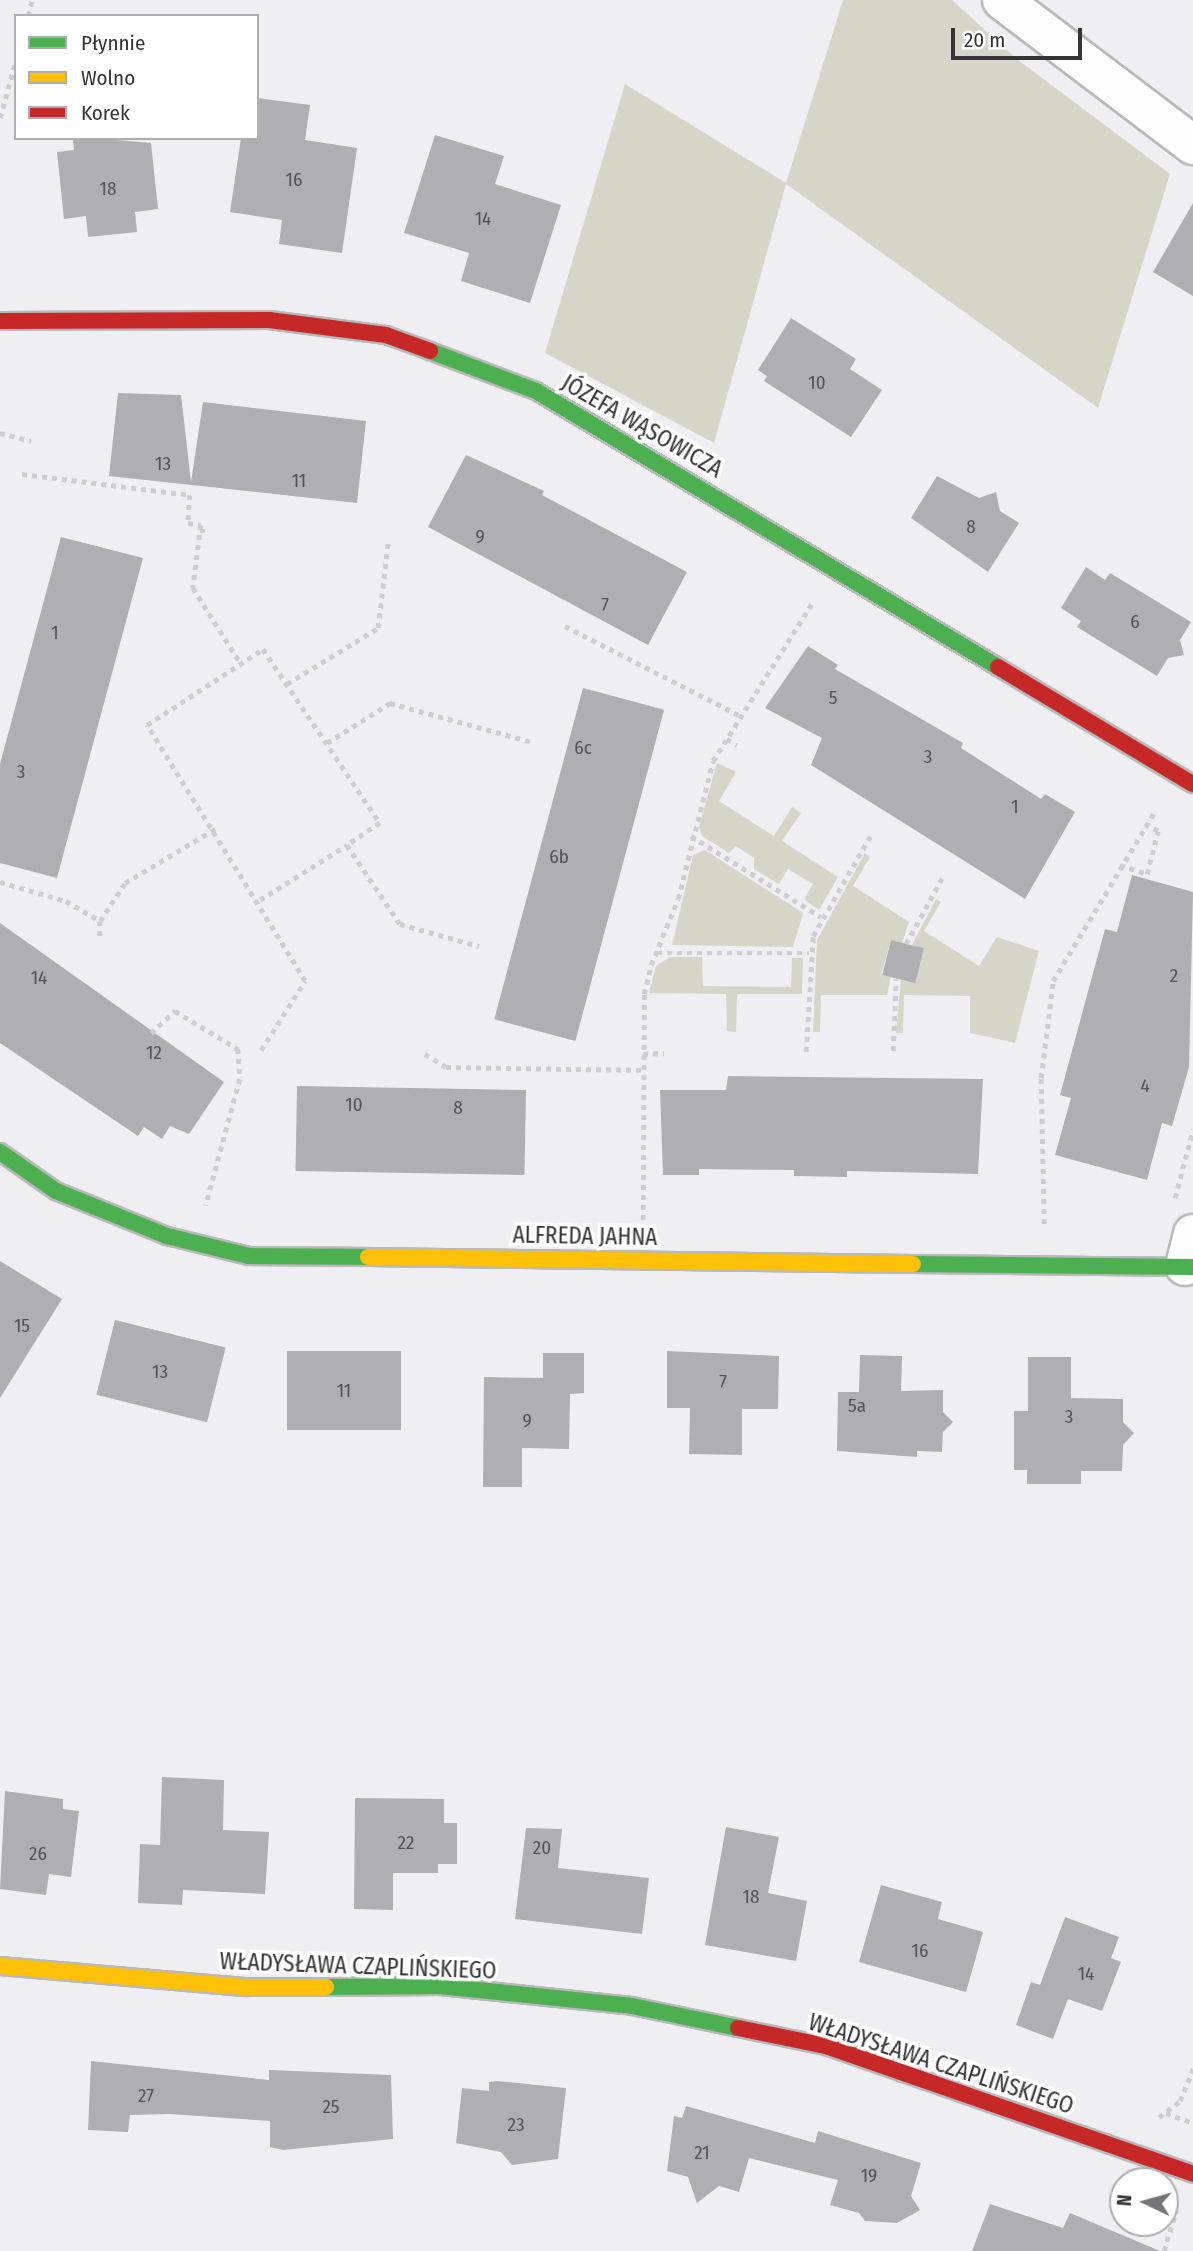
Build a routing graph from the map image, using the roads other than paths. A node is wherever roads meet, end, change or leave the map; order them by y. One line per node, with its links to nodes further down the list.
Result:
1 (1002, 0): 2 (street)
2 (1193, 145)
3 (0, 321): 4 (street, JÓZEFA WĄSOWICZA)
4 (1193, 783)
5 (0, 1152): 6 (street, ALFREDA JAHNA)
6 (1185, 1245)
7 (0, 1966): 8 (street, WŁADYSŁAWA CZAPLIŃSKIEGO)
8 (1191, 2166)

